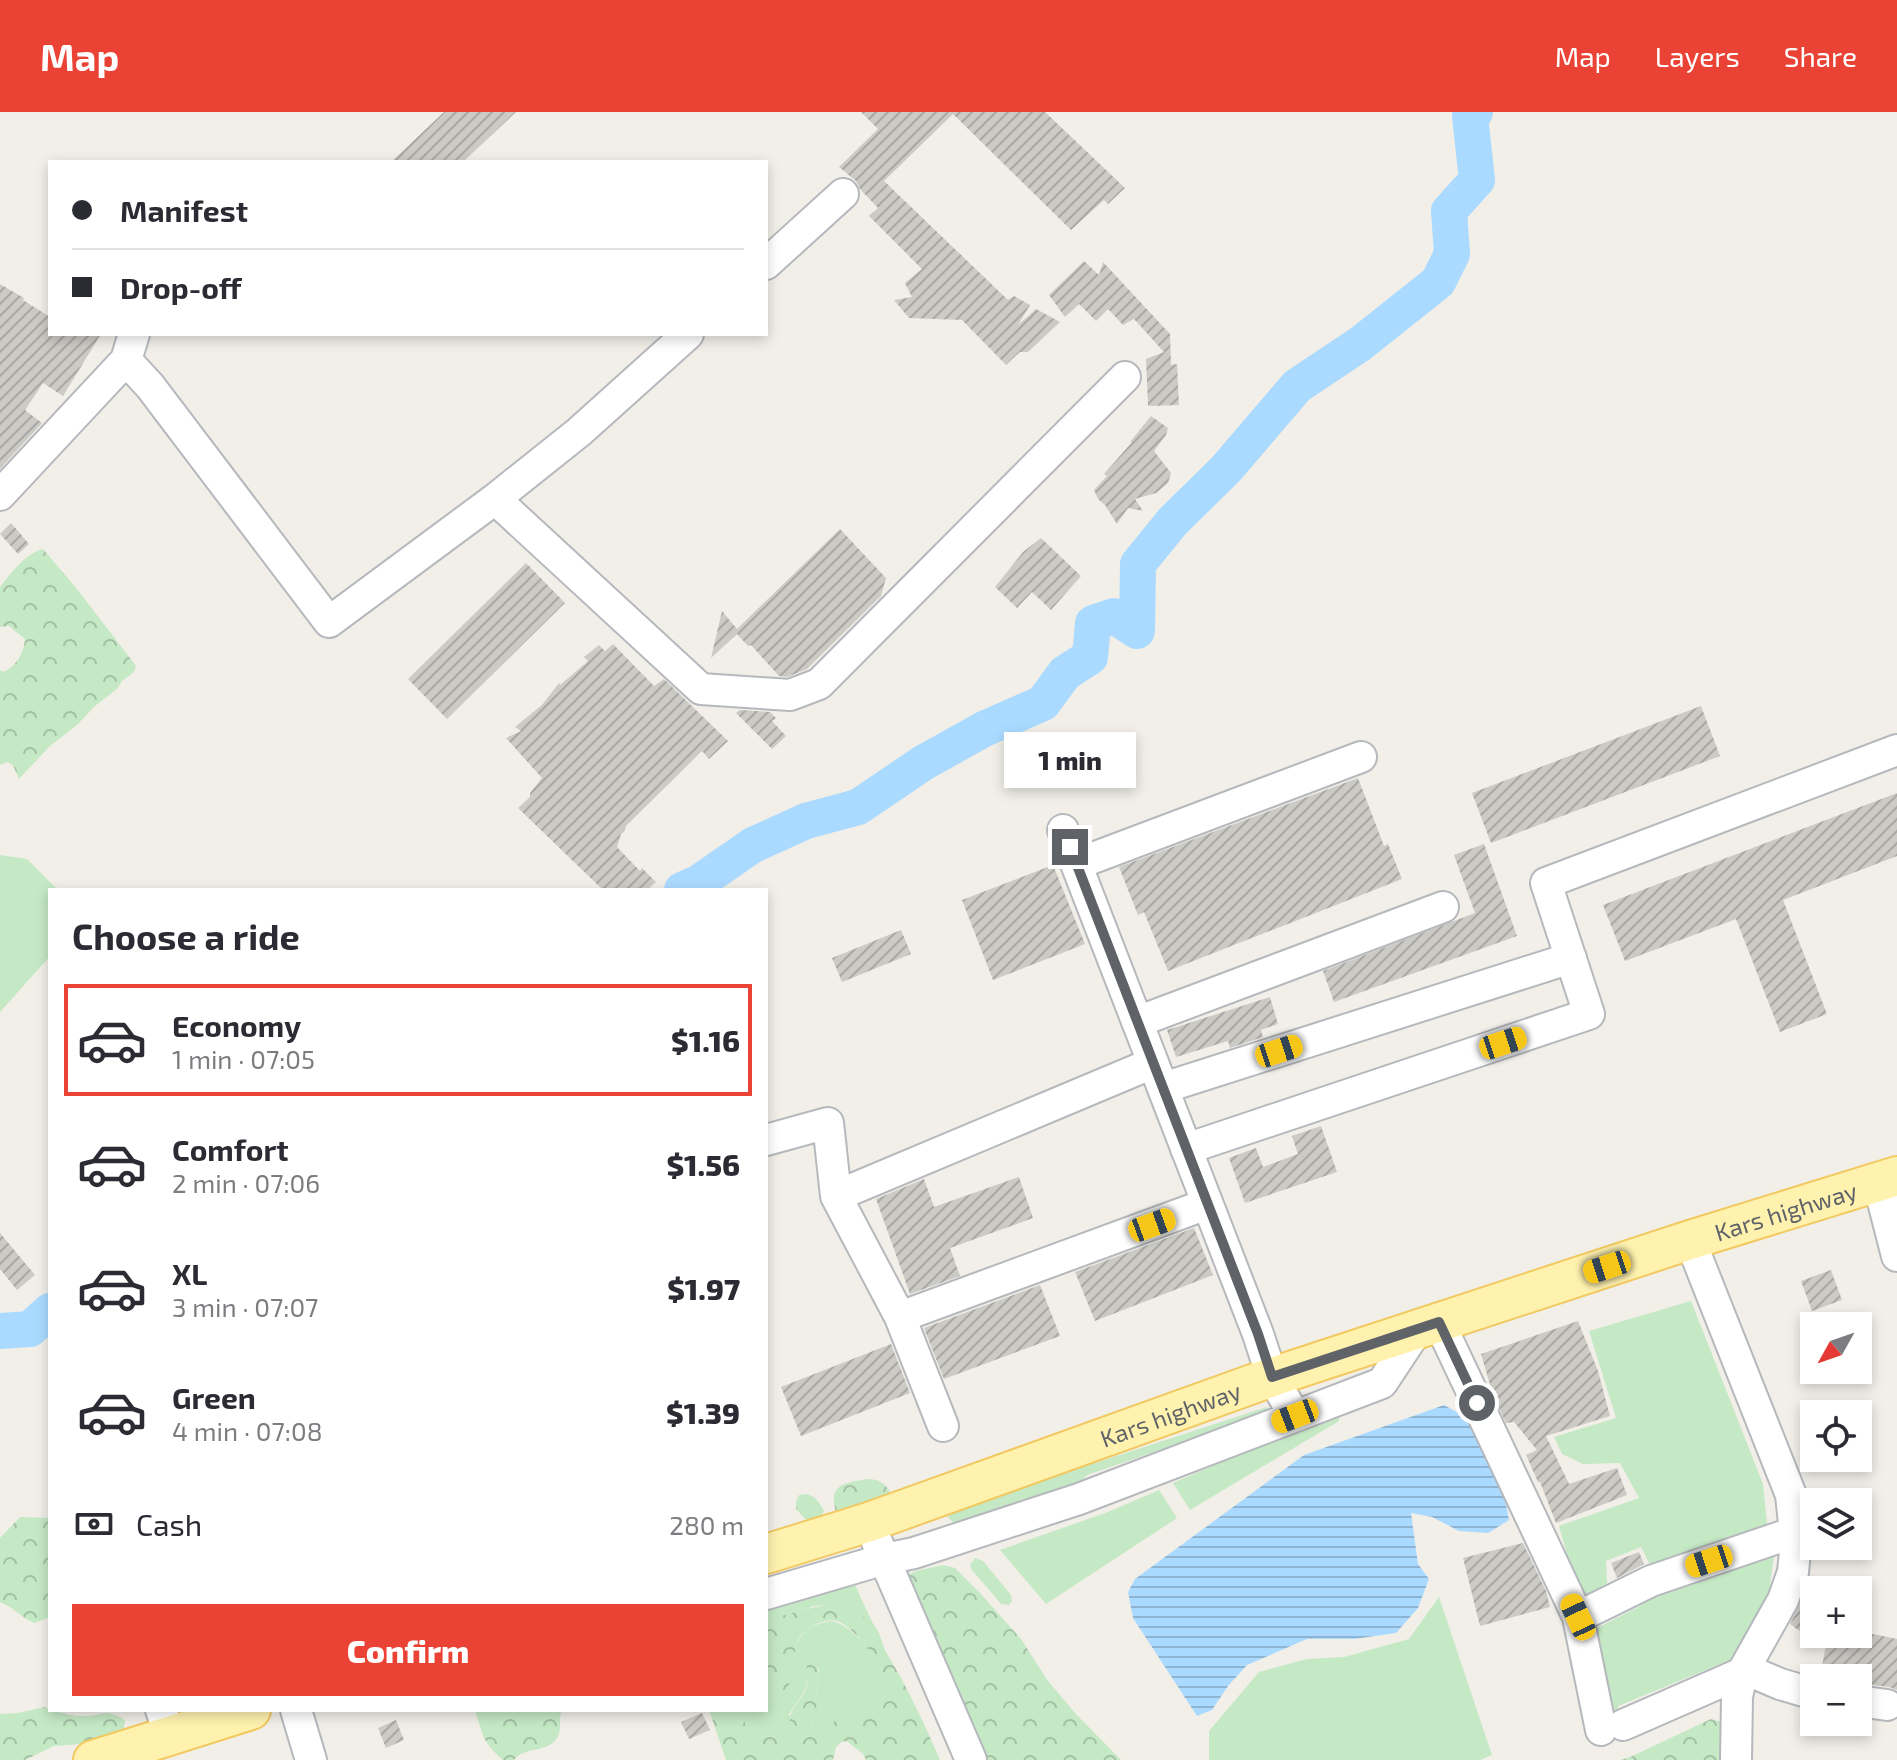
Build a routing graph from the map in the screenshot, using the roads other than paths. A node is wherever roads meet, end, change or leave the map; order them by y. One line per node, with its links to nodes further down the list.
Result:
1 (843, 194): 2 (street)
2 (768, 262)
3 (686, 336): 7 (street)
4 (123, 358): 6 (street); 7 (street)
5 (1125, 377): 7 (street)
6 (0, 495)
7 (495, 499)
8 (1897, 750): 13 (street)
9 (1361, 757): 11 (street)
10 (1063, 830): 11 (street)
11 (1077, 864): 14 (street)
12 (1443, 907): 14 (street)
13 (1571, 958): 15 (street); 17 (street)
14 (1137, 1022): 15 (street)
15 (1158, 1076): 17 (street); 19 (street)
16 (768, 1139): 19 (street)
17 (1186, 1149): 20 (street)
18 (1888, 1179): 21 (main road, Kars highway); 22 (street)
19 (836, 1196): 23 (street)
20 (1207, 1204): 23 (street); 25 (street)
21 (1690, 1240): 24 (main road, Kars highway); 29 (street)
22 (1897, 1256)
23 (900, 1317): 27 (street)
24 (1428, 1326): 25 (main road, Kars highway); 26 (street); 33 (street)
25 (1272, 1377): 26 (street); 28 (main road, Kars highway)
26 (1295, 1416): 31 (street)
27 (943, 1426)
28 (869, 1522): 30 (main road, Kars highway); 31 (street)
29 (1795, 1532): 33 (street); 34 (street)
30 (768, 1553)
31 (885, 1559): 32 (street); 41 (street)
32 (768, 1593)
33 (1578, 1617): 34 (street)
34 (1743, 1671): 35 (street); 42 (street)
35 (1800, 1690)
36 (237, 1712): 38 (main road)
37 (297, 1712): 40 (street)
38 (165, 1722): 39 (main road)
39 (93, 1760)
40 (311, 1760)
41 (971, 1760)
42 (1736, 1760)

